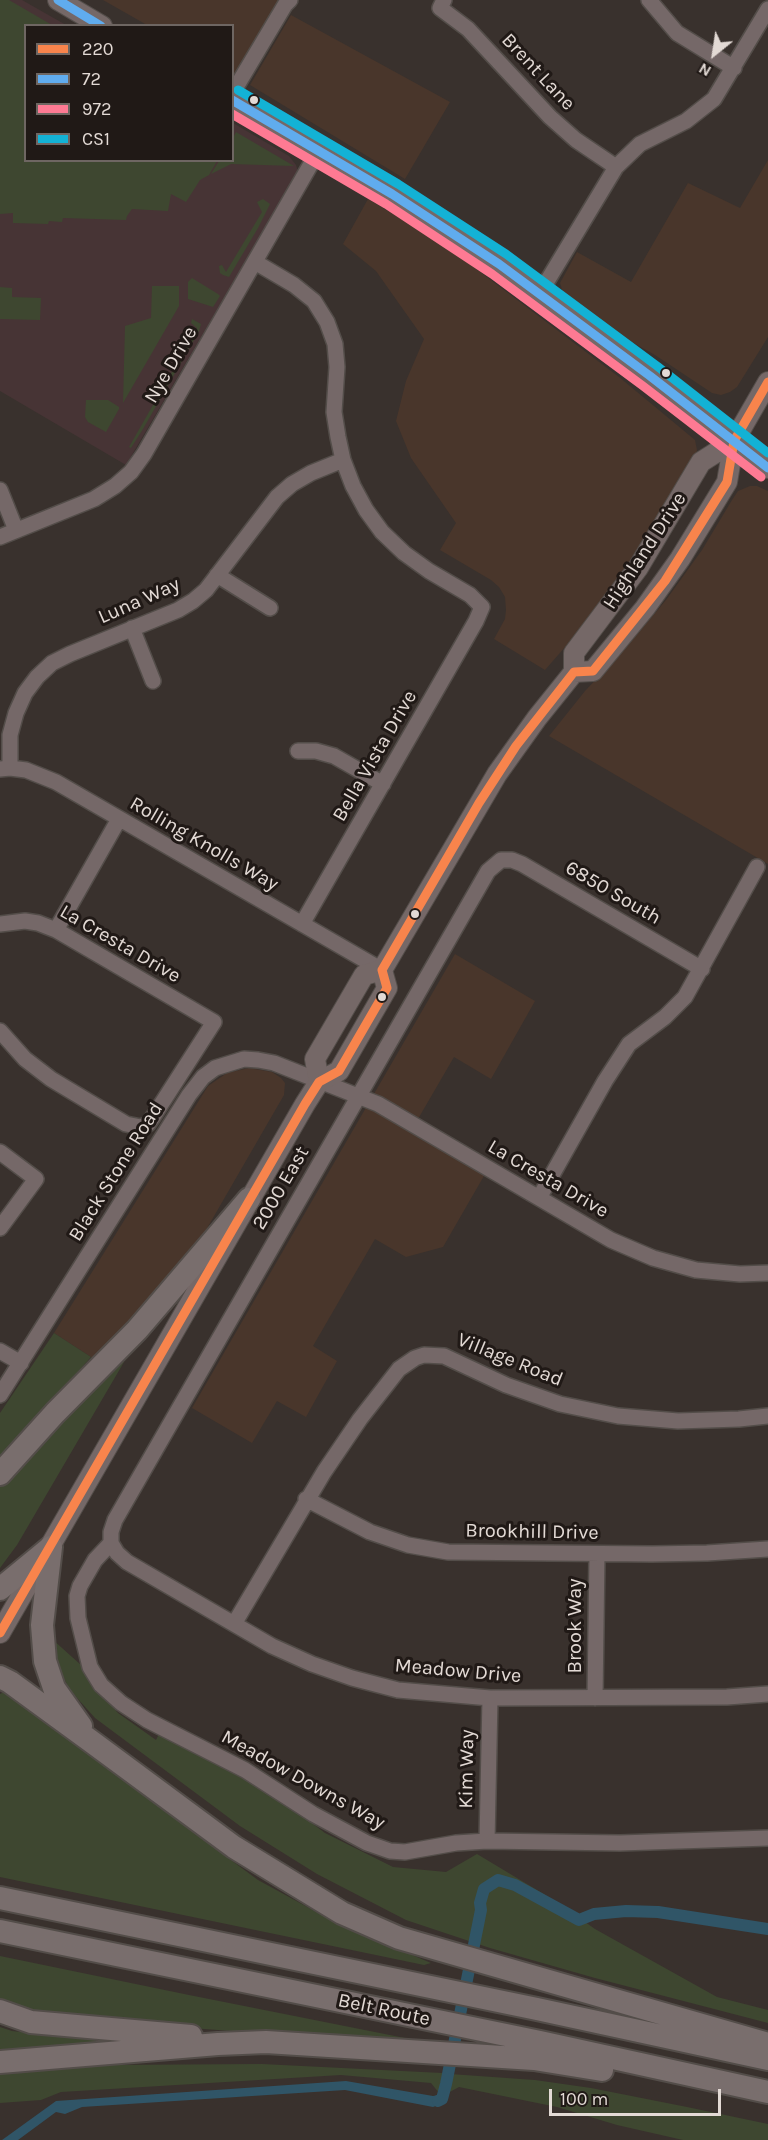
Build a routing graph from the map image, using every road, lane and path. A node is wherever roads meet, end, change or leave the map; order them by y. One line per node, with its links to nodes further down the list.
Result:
1 (290, 0): 8 (street)
2 (444, 0): 11 (street, Brent Lane)
3 (649, 0): 7 (street)
4 (65, 2): 6 (main road)
5 (768, 9): 7 (street)
6 (99, 24)
7 (734, 68): 11 (street)
8 (234, 91)
9 (234, 101): 10 (main road)
10 (319, 150): 12 (street, Nye Drive); 13 (main road)
11 (616, 167): 13 (street)
12 (255, 262): 16 (street); 19 (street, Nye Drive)
13 (540, 293): 15 (main road)
14 (768, 382): 15 (main road, Highland Drive)
15 (734, 441): 17 (main road); 24 (main road, Highland Drive); 24 (main road, Highland Drive)
16 (343, 460): 21 (street, Luna Way); 28 (street, Bella Vista Drive)
17 (768, 468)
18 (0, 490): 19 (street)
19 (16, 530): 20 (street, Nye Drive)
20 (0, 537)
21 (217, 575): 22 (street); 23 (street, Luna Way)
22 (270, 608)
23 (132, 628): 25 (street); 27 (street, Luna Way)
24 (574, 672): 36 (main road, Highland Drive)
25 (153, 681)
26 (298, 751): 28 (street)
27 (5, 769): 29 (street, Rolling Knolls Way)
28 (383, 783): 33 (street, Bella Vista Drive)
29 (119, 819): 33 (street, Rolling Knolls Way); 34 (street)
30 (501, 860): 35 (street, 6850 South); 39 (street, 2000 East)
31 (756, 867): 35 (street)
32 (0, 924): 34 (street, La Cresta Drive)
33 (302, 924): 36 (street, Rolling Knolls Way)
34 (56, 930): 37 (street, La Cresta Drive)
35 (702, 969): 41 (street)
36 (382, 970): 38 (main road, Highland Drive); 38 (main road, Highland Drive)
37 (0, 1031)
38 (319, 1082): 39 (street, La Cresta Drive); 42 (main road, Highland Drive); 46 (street, Black Stone Road)
39 (357, 1098): 41 (street, La Cresta Drive); 51 (street, 2000 East)
40 (0, 1152): 43 (street)
41 (539, 1198): 44 (street, La Cresta Drive)
42 (249, 1199): 49 (highway); 52 (main road, Highland Drive)
43 (0, 1228)
44 (768, 1273)
45 (0, 1351): 46 (street)
46 (21, 1363): 47 (street, Black Stone Road)
47 (0, 1395)
48 (768, 1416): 50 (street, Village Road)
49 (0, 1474)
50 (306, 1499): 54 (street, Brookhill Drive); 56 (street, Village Road)
51 (111, 1543): 56 (street, Meadow Drive); 64 (street, Meadow Downs Way)
52 (51, 1547): 55 (highway); 57 (main road, Highland Drive); 62 (highway)
53 (768, 1549): 54 (street, Brookhill Drive)
54 (597, 1554): 61 (street, Brook Way)
55 (0, 1589)
56 (234, 1624): 60 (street, Meadow Drive)
57 (0, 1633)
58 (0, 1677): 62 (highway)
59 (768, 1694): 61 (street, Meadow Drive)
60 (490, 1698): 61 (street, Meadow Drive); 64 (street, Kim Way)
61 (596, 1698)
62 (92, 1742): 69 (highway)
63 (768, 1838): 64 (street, Meadow Downs Way)
64 (487, 1841)
65 (0, 1898): 70 (highway, Belt Route)
66 (0, 1931): 72 (highway, Belt Route)
67 (0, 2011): 68 (highway)
68 (267, 2042): 71 (highway); 73 (highway)
69 (768, 2044)
70 (768, 2059)
71 (0, 2062)
72 (768, 2092)
73 (768, 2097)

